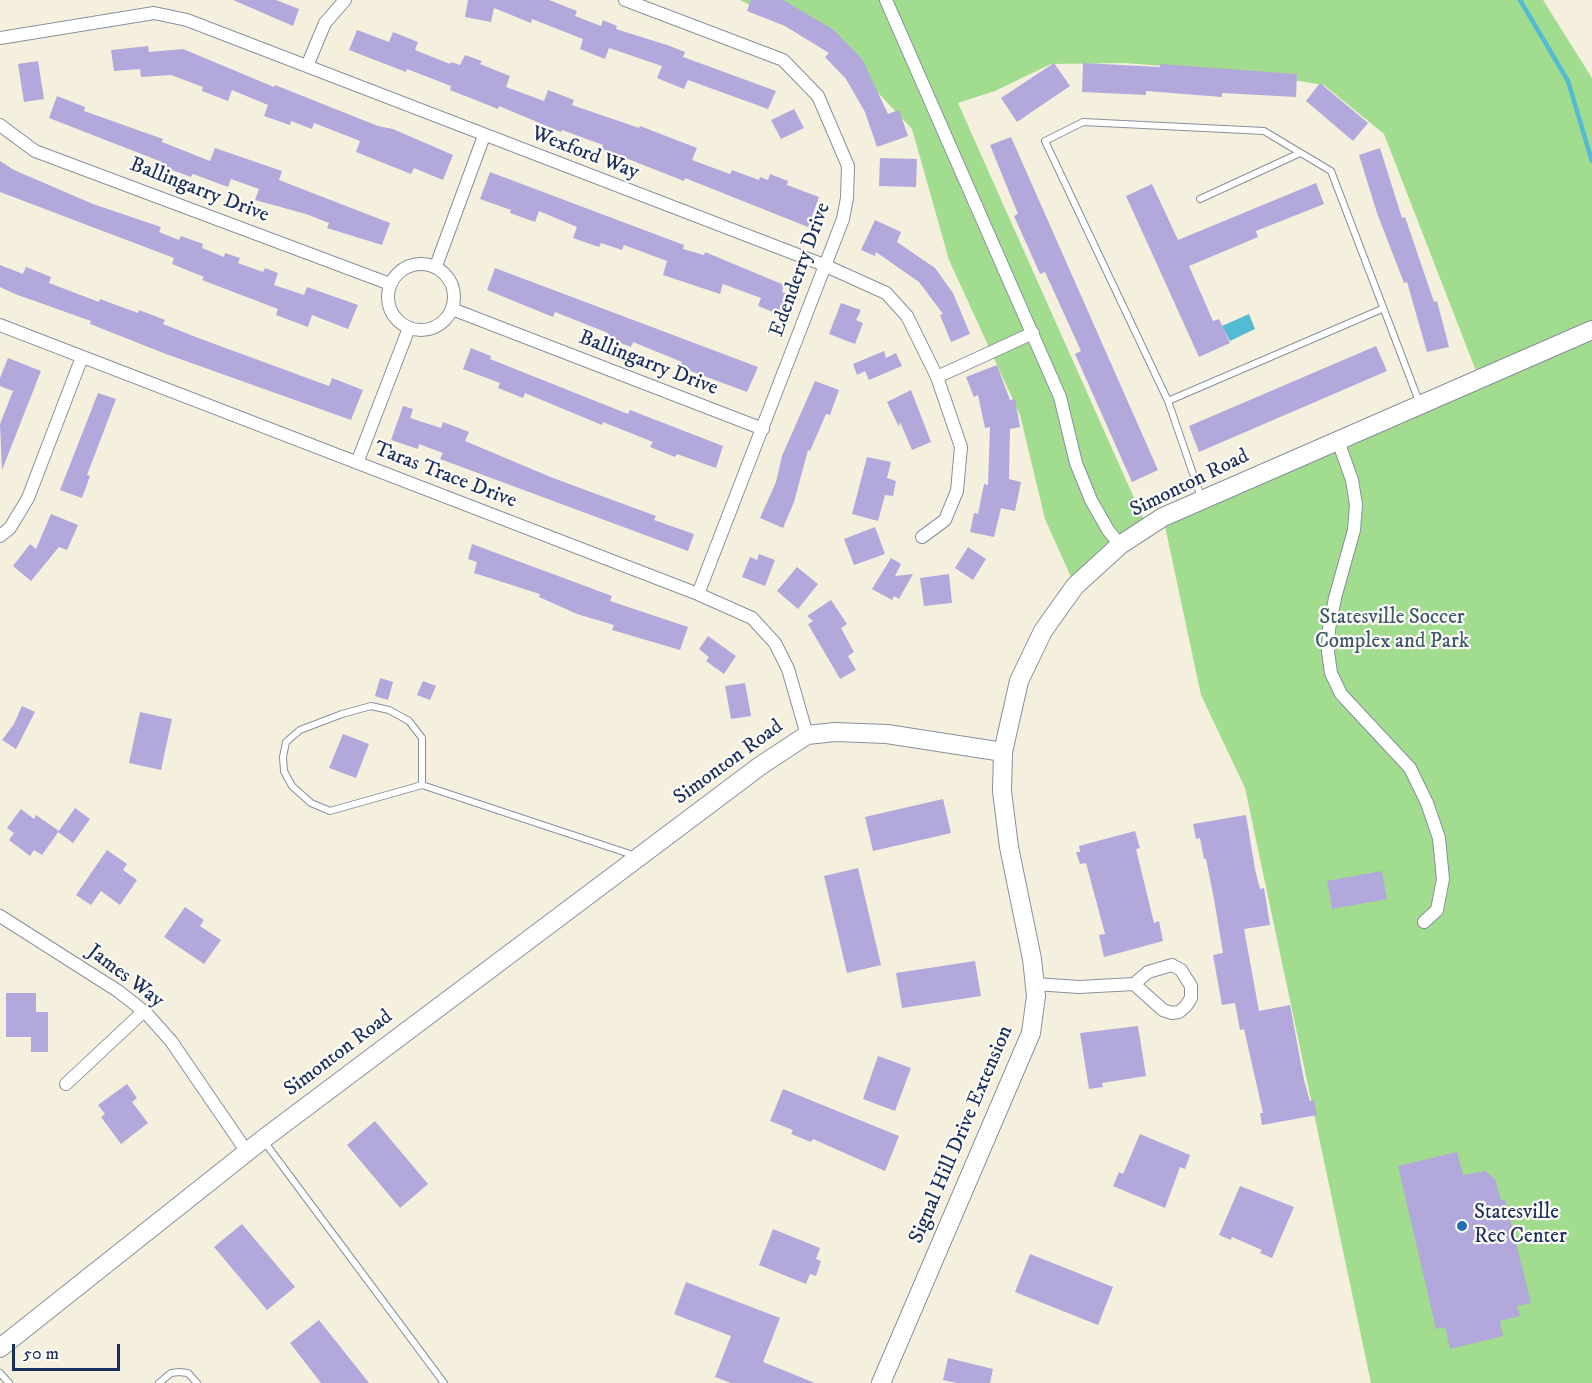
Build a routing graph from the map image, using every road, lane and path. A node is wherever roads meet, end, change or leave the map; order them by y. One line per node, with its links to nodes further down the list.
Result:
1 (345, 0): 5 (street)
2 (625, 0): 10 (street, Edenderry Drive)
3 (886, 0): 18 (street)
4 (0, 38): 5 (street, Wexford Way)
5 (307, 66): 7 (street, Wexford Way)
6 (0, 125): 12 (street, Ballingarry Drive)
7 (484, 136): 10 (street, Wexford Way); 11 (street)
8 (1300, 153): 9 (lane); 14 (lane); 21 (lane)
9 (1200, 199)
10 (824, 265): 20 (street, Wexford Way); 23 (street, Edenderry Drive)
11 (436, 266): 12 (street); 13 (street)
12 (390, 284): 16 (street)
13 (452, 309): 16 (street); 23 (street, Ballingarry Drive)
14 (1382, 309): 21 (lane); 22 (lane)
15 (0, 325): 19 (street, Taras Trace Drive)
16 (409, 328): 25 (street)
17 (1592, 330): 22 (street, Simonton Road)
18 (1033, 333): 20 (street); 29 (street)
19 (82, 357): 25 (street, Taras Trace Drive); 27 (street)
20 (937, 377): 28 (street, Wexford Way)
21 (1168, 401): 26 (lane)
22 (1420, 405): 24 (street, Simonton Road)
23 (762, 429): 30 (street, Edenderry Drive)
24 (1338, 441): 26 (street, Simonton Road); 36 (street)
25 (357, 463): 30 (street, Taras Trace Drive)
26 (1203, 500): 29 (street, Simonton Road)
27 (0, 536)
28 (922, 537)
29 (1120, 545): 32 (street, Simonton Road)
30 (698, 594): 31 (street, Taras Trace Drive)
31 (807, 735): 32 (street, Simonton Road); 34 (street, Simonton Road)
32 (1003, 752): 37 (street, Signal Hill Drive Extension)
33 (422, 785): 33 (lane); 34 (lane)
34 (640, 857): 41 (street, Simonton Road)
35 (0, 916): 39 (street, James Way)
36 (1425, 922)
37 (1035, 984): 38 (street); 49 (street, Signal Hill Drive Extension)
38 (1134, 984): 38 (street)
39 (144, 1011): 40 (street); 42 (street, James Way)
40 (66, 1084)
41 (262, 1140): 42 (street, Simonton Road); 48 (lane)
42 (247, 1152): 43 (street, Simonton Road)
43 (0, 1348)
44 (0, 1373): 45 (lane)
45 (9, 1383)
46 (159, 1383): 47 (lane)
47 (197, 1383)
48 (444, 1383)
49 (881, 1383)

